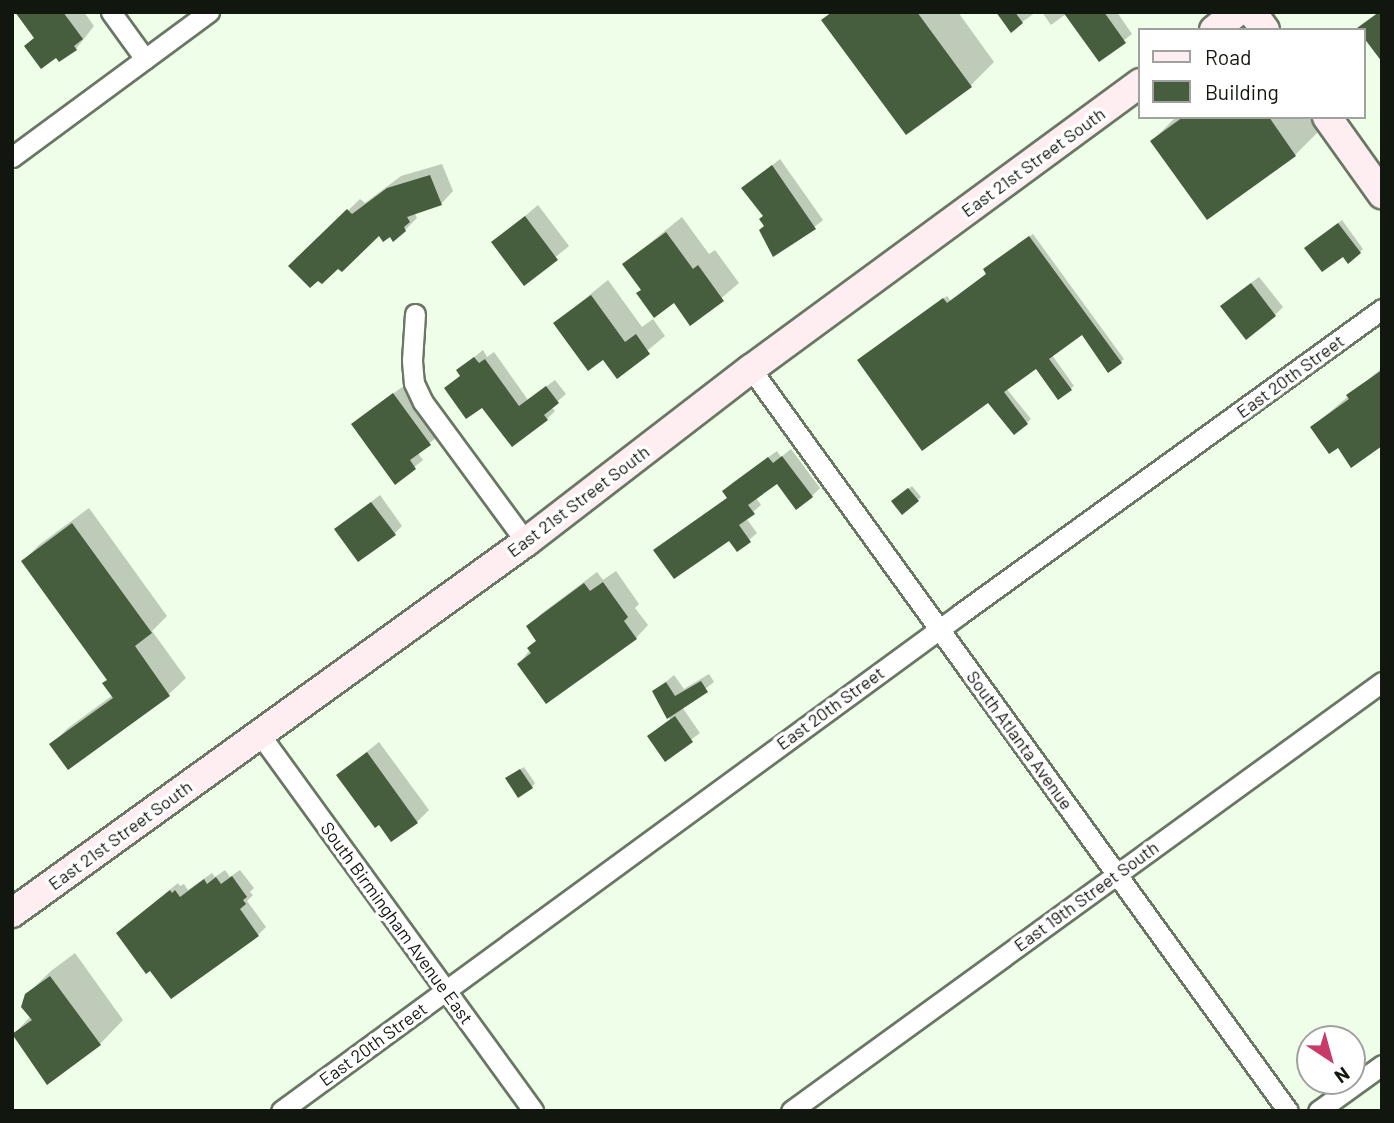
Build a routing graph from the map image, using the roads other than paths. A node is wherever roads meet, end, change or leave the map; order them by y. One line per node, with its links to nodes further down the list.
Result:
1 (111, 12): 7 (street)
2 (209, 12): 7 (street)
3 (1237, 12): 5 (main road)
4 (1252, 12): 6 (main road)
5 (1217, 28)
6 (1264, 28)
7 (145, 59): 10 (street)
8 (1138, 84): 14 (main road, East 21st Street South)
9 (1328, 119): 11 (main road)
10 (12, 157)
11 (1382, 194)
12 (1382, 309): 16 (street, East 20th Street)
13 (415, 314): 15 (street)
14 (751, 369): 15 (main road, East 21st Street South); 16 (street, South Atlanta Avenue)
15 (526, 542): 18 (main road, East 21st Street South)
16 (940, 629): 19 (street, South Atlanta Avenue); 21 (street, East 20th Street)
17 (1382, 682): 19 (street, East 19th Street South)
18 (261, 736): 20 (main road, East 21st Street South); 21 (street, South Birmingham Avenue East)
19 (1117, 874): 25 (street, East 19th Street South); 26 (street, South Atlanta Avenue)
20 (12, 913)
21 (446, 991): 23 (street, East 20th Street); 24 (street, South Birmingham Avenue East)
22 (1382, 1065): 27 (street)
23 (281, 1111)
24 (533, 1111)
25 (791, 1111)
26 (1288, 1111)
27 (1318, 1111)

